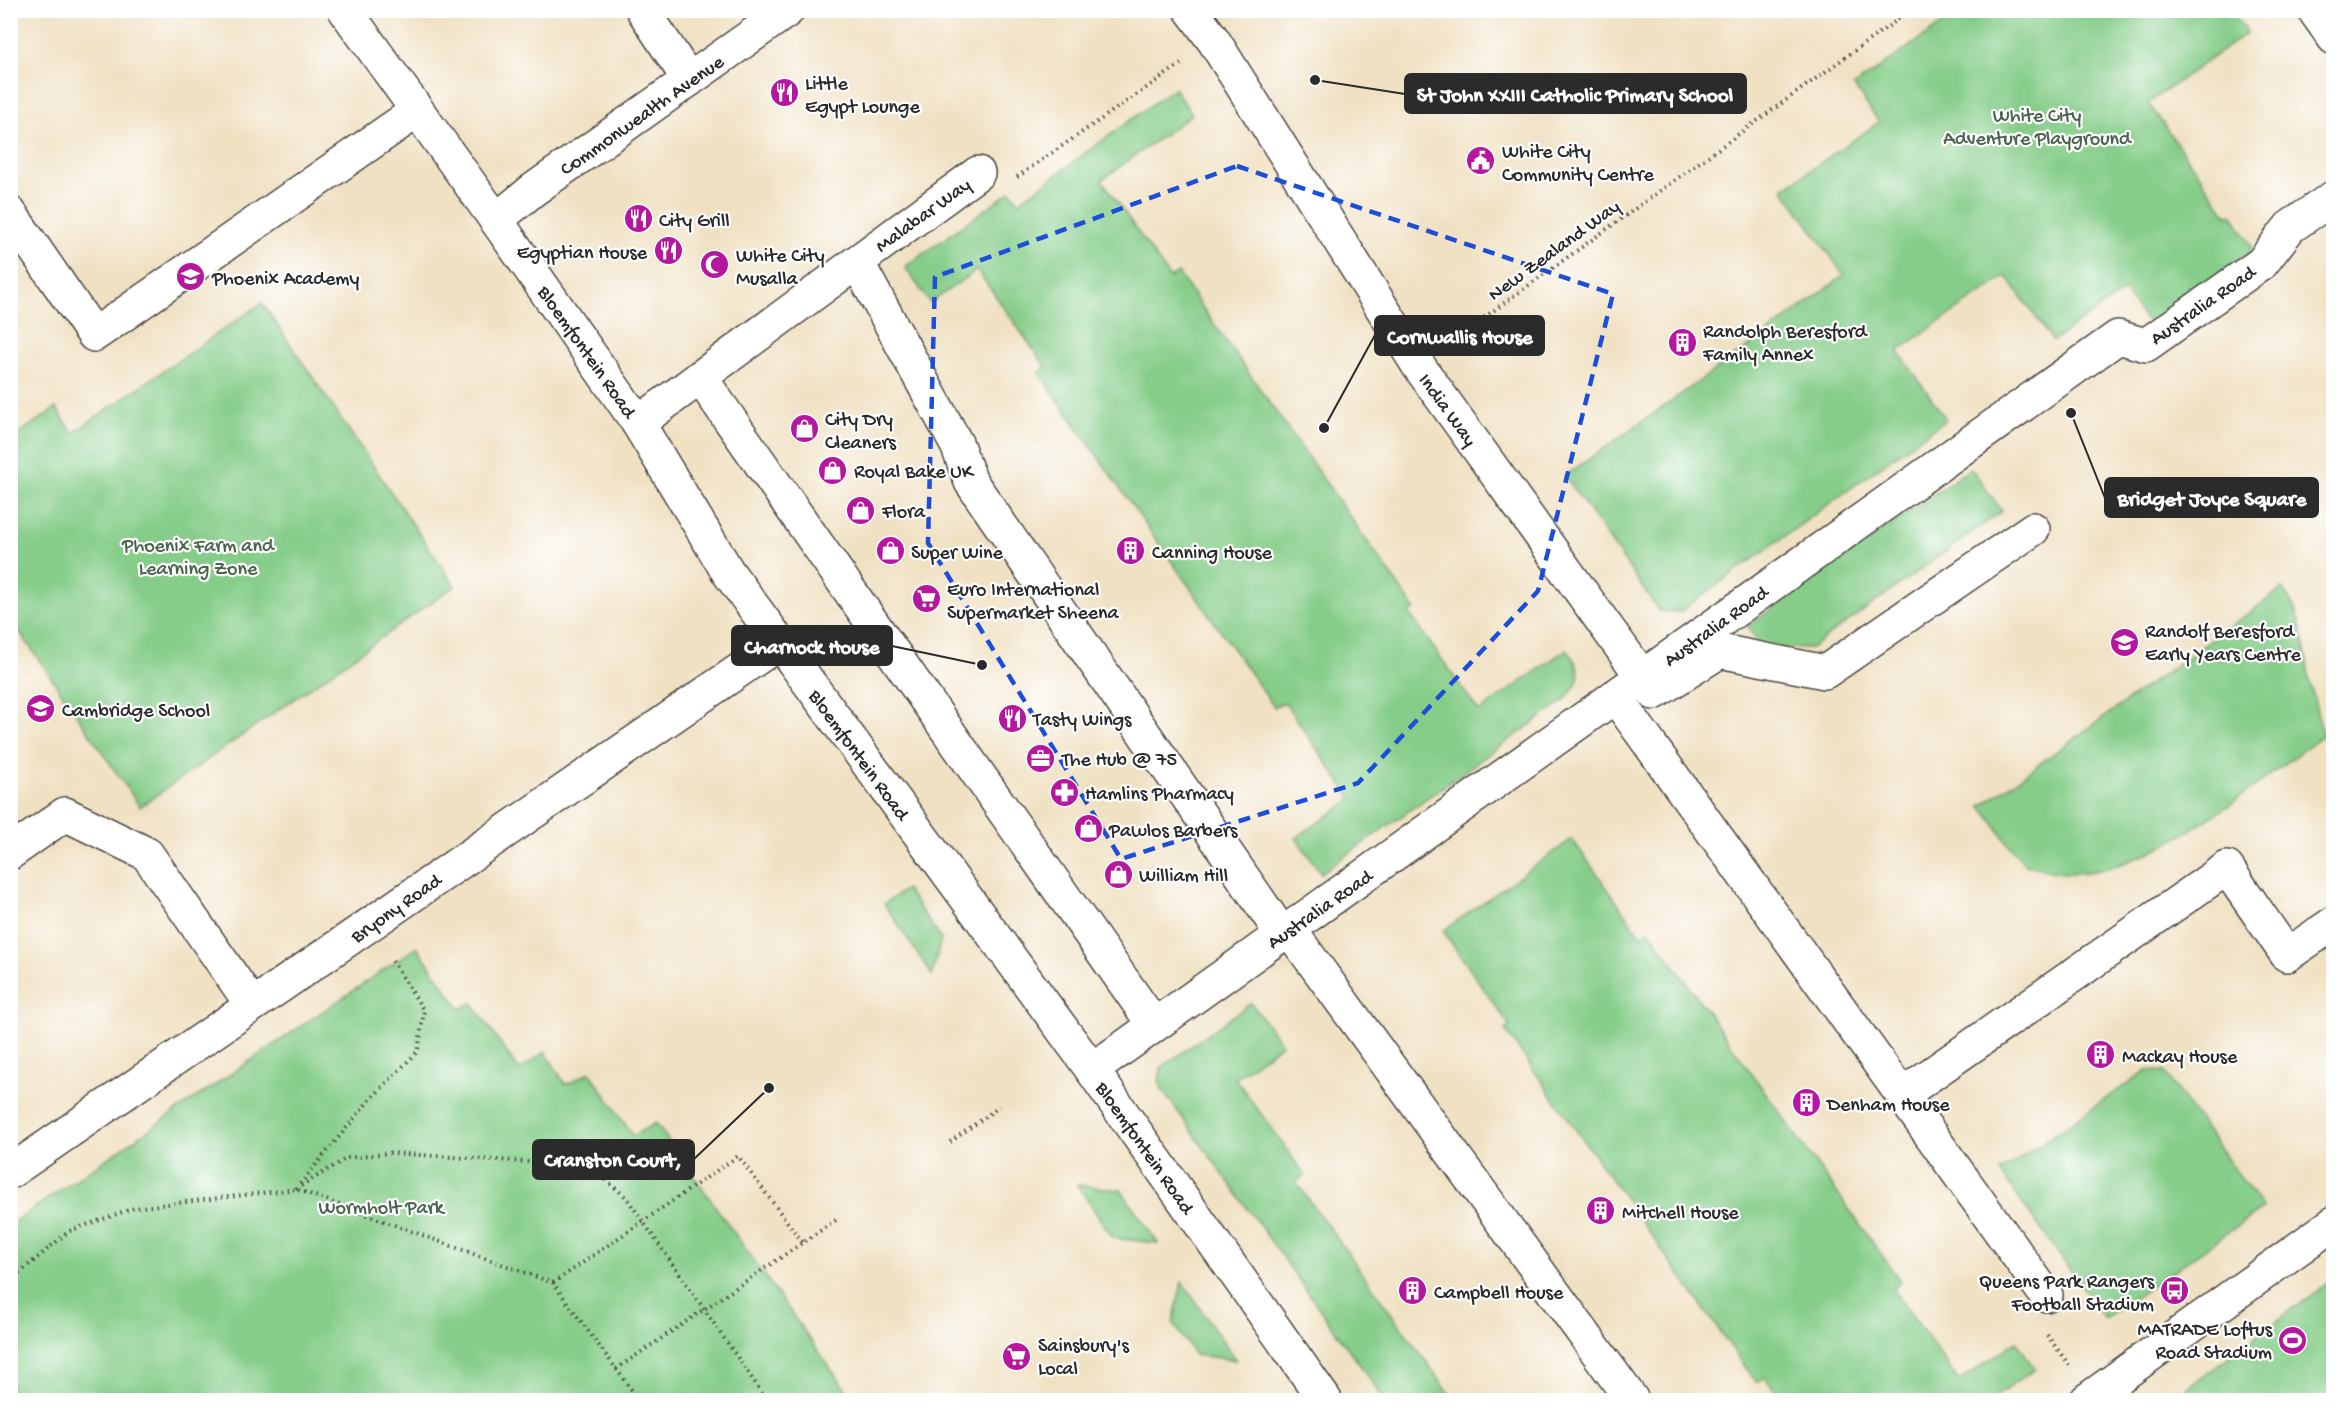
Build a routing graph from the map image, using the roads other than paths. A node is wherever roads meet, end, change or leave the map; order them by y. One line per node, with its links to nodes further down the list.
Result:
1 (345, 10): 8 (street, Bloemfontein Road)
2 (643, 10): 7 (street)
3 (788, 10): 7 (street, Commonwealth Avenue)
4 (1191, 10): 18 (street, India Way)
5 (2313, 10): 6 (street)
6 (2334, 38)
7 (689, 80): 12 (street, Commonwealth Avenue)
8 (417, 111): 11 (street); 12 (street, Bloemfontein Road)
9 (978, 173): 13 (street, Malabar Way)
10 (2334, 197): 18 (street, Australia Road)
11 (10, 213)
12 (496, 219): 15 (street, Bloemfontein Road)
13 (857, 262): 14 (street, Malabar Way); 22 (street)
14 (700, 377): 15 (street, Malabar Way); 24 (street)
15 (638, 423): 17 (street, Bloemfontein Road)
16 (2033, 529): 18 (street)
17 (779, 643): 23 (street, Bryony Road); 25 (street, Bloemfontein Road)
18 (1642, 678): 19 (street, Australia Road)
19 (1615, 696): 22 (street, Australia Road); 26 (street)
20 (10, 853): 23 (street)
21 (2334, 923): 26 (street)
22 (1285, 932): 24 (street, Australia Road); 32 (street)
23 (252, 1005): 27 (street, Bryony Road)
24 (1154, 1025): 25 (street, Australia Road)
25 (1092, 1070): 31 (street, Bloemfontein Road)
26 (1904, 1094): 29 (street)
27 (10, 1172)
28 (2334, 1223): 30 (street)
29 (2046, 1295)
30 (2089, 1399)
31 (1325, 1401)
32 (1632, 1401)

